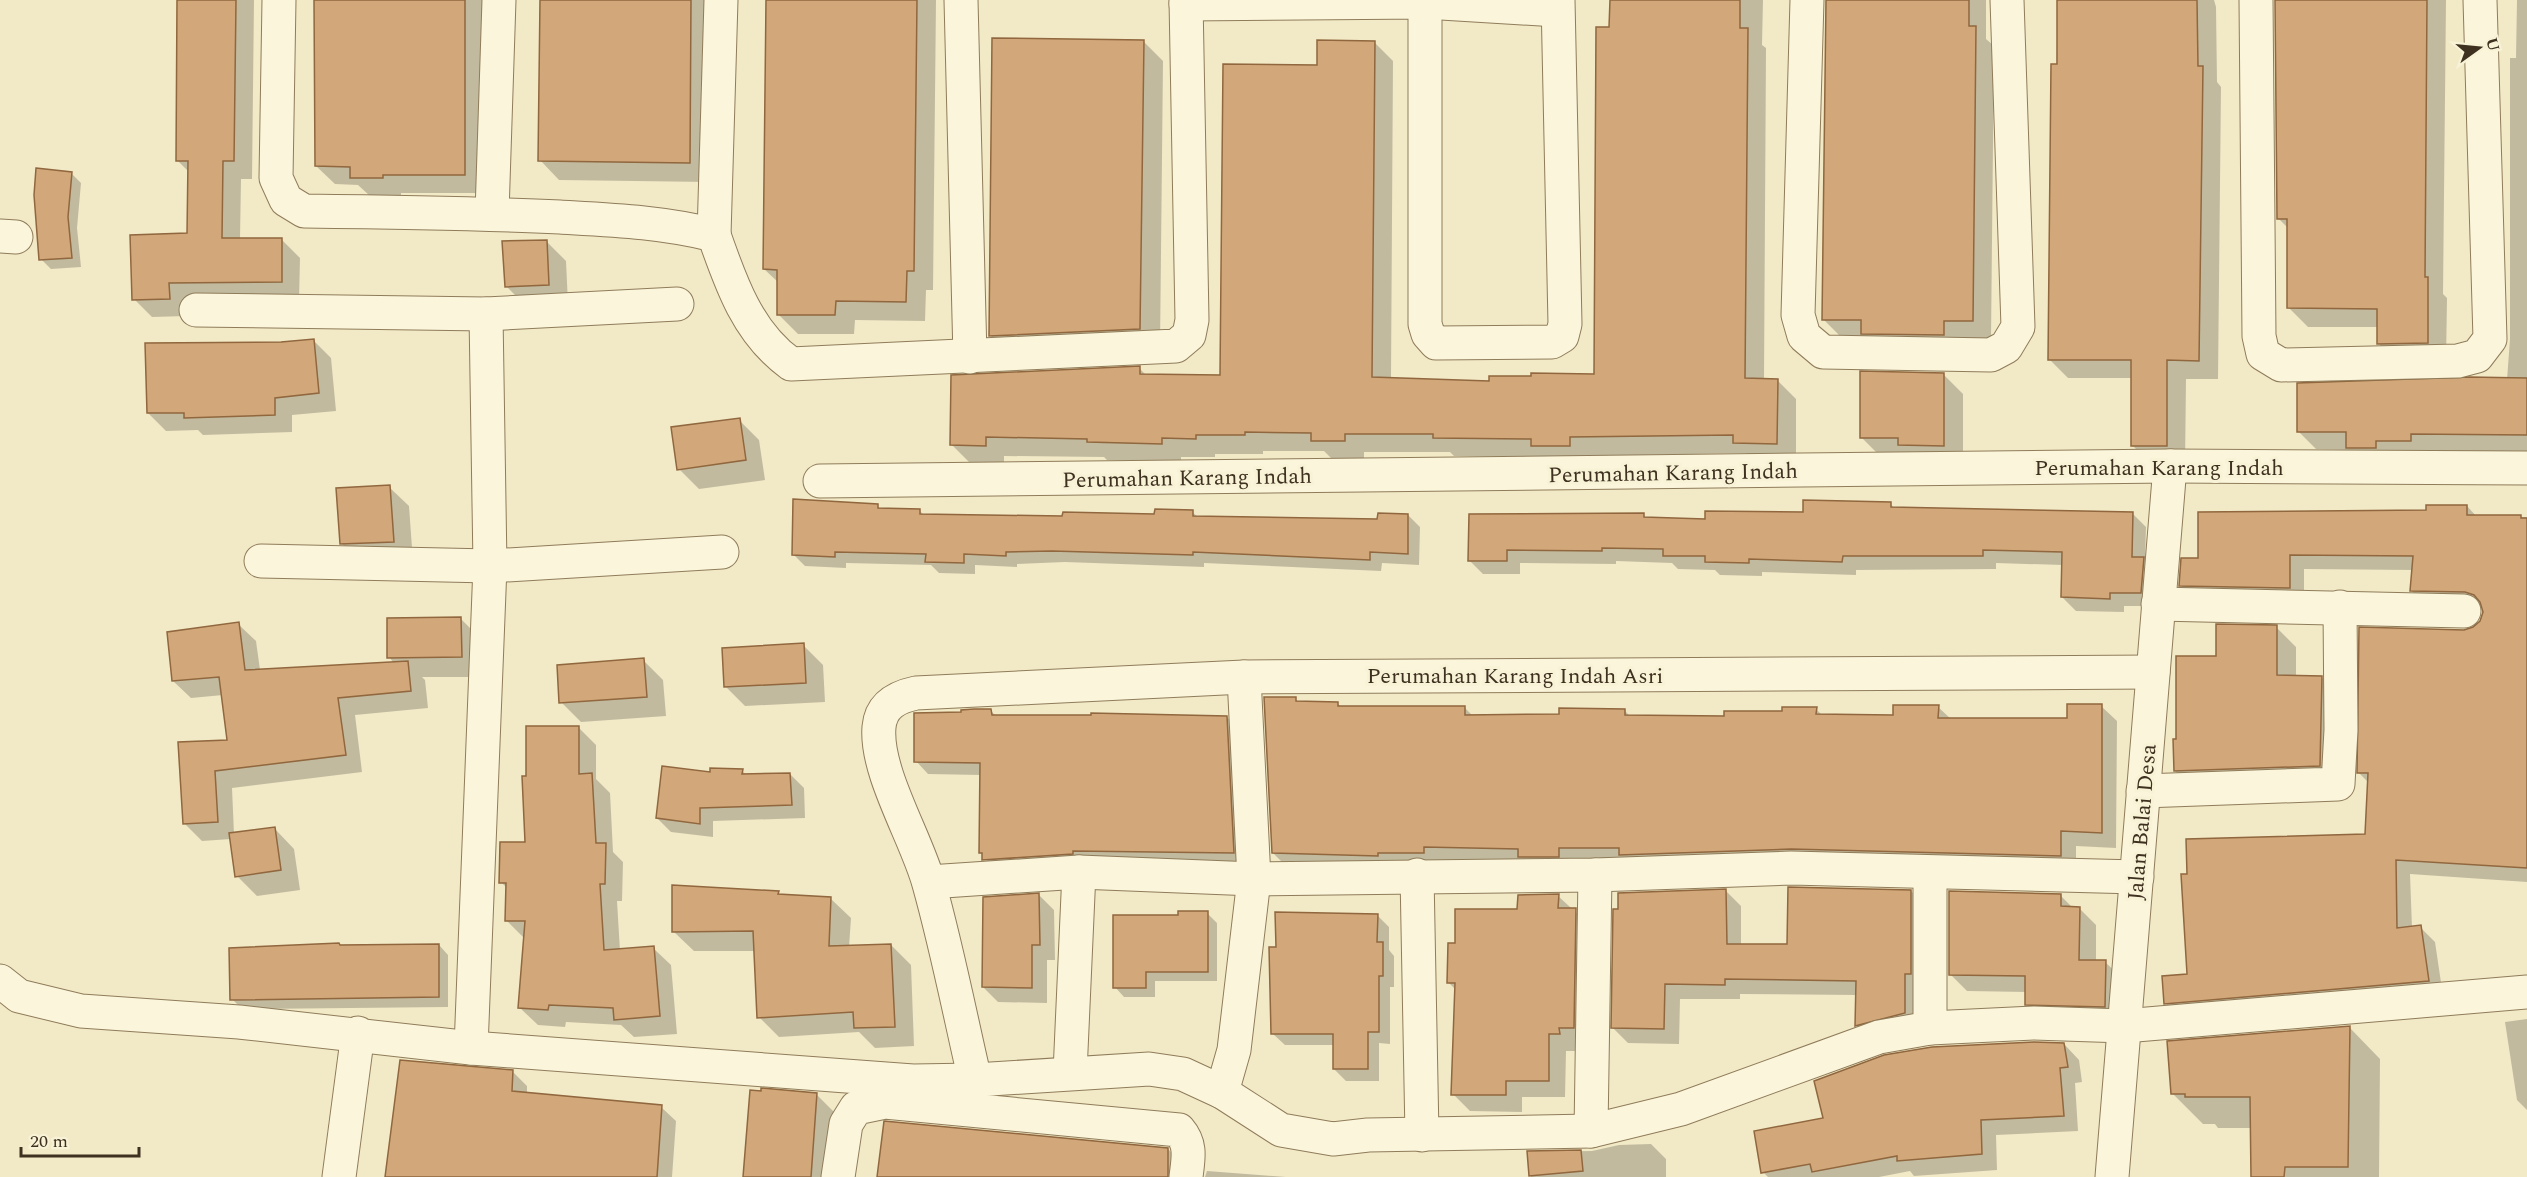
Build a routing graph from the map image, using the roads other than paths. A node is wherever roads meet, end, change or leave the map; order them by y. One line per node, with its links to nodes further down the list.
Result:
1 (279, 0): 12 (street)
2 (500, 0): 12 (street)
3 (721, 0): 13 (street)
4 (962, 0): 17 (street)
5 (1807, 0): 6 (street)
6 (2007, 0)
7 (2256, 0): 8 (street)
8 (2480, 0)
9 (1425, 1): 10 (street); 11 (street); 11 (street)
10 (1186, 2): 17 (street)
11 (1558, 5)
12 (492, 213): 13 (street)
13 (714, 235): 17 (street)
14 (676, 304): 16 (street)
15 (196, 310): 16 (street)
16 (486, 314): 23 (street)
17 (970, 357)
18 (2170, 466): 19 (street, Perumahan Karang Indah); 20 (street, Perumahan Karang Indah); 24 (street, Jalan Balai Desa)
19 (2527, 468)
20 (820, 481)
21 (722, 552): 23 (street)
22 (261, 561): 23 (street)
23 (490, 566): 42 (street)
24 (2158, 604): 25 (street); 27 (street, Jalan Balai Desa)
25 (2340, 607): 26 (street); 29 (street)
26 (2464, 611)
27 (2152, 672): 28 (street, Perumahan Karang Indah Asri); 29 (street, Jalan Balai Desa)
28 (1244, 677): 35 (street); 36 (street, Perumahan Karang Indah Asri)
29 (2144, 791): 34 (street, Jalan Balai Desa)
30 (1079, 872): 35 (street); 36 (street); 43 (street)
31 (1930, 873): 32 (street); 34 (street); 40 (street)
32 (1595, 875): 33 (street); 46 (street)
33 (1417, 876): 35 (street); 47 (street)
34 (2137, 877): 39 (street, Jalan Balai Desa)
35 (1254, 879): 45 (street)
36 (929, 882): 44 (street)
37 (0, 981): 41 (street)
38 (2527, 992): 39 (street)
39 (2124, 1026): 40 (street); 51 (street, Jalan Balai Desa)
40 (1930, 1028): 46 (street)
41 (358, 1034): 42 (street); 48 (street)
42 (471, 1048): 44 (street)
43 (1070, 1073): 44 (street); 45 (street)
44 (975, 1080)
45 (1222, 1092): 47 (street)
46 (1591, 1131): 47 (street)
47 (1422, 1135)
48 (339, 1177)
49 (838, 1177): 50 (street)
50 (1186, 1177)
51 (2112, 1177)

